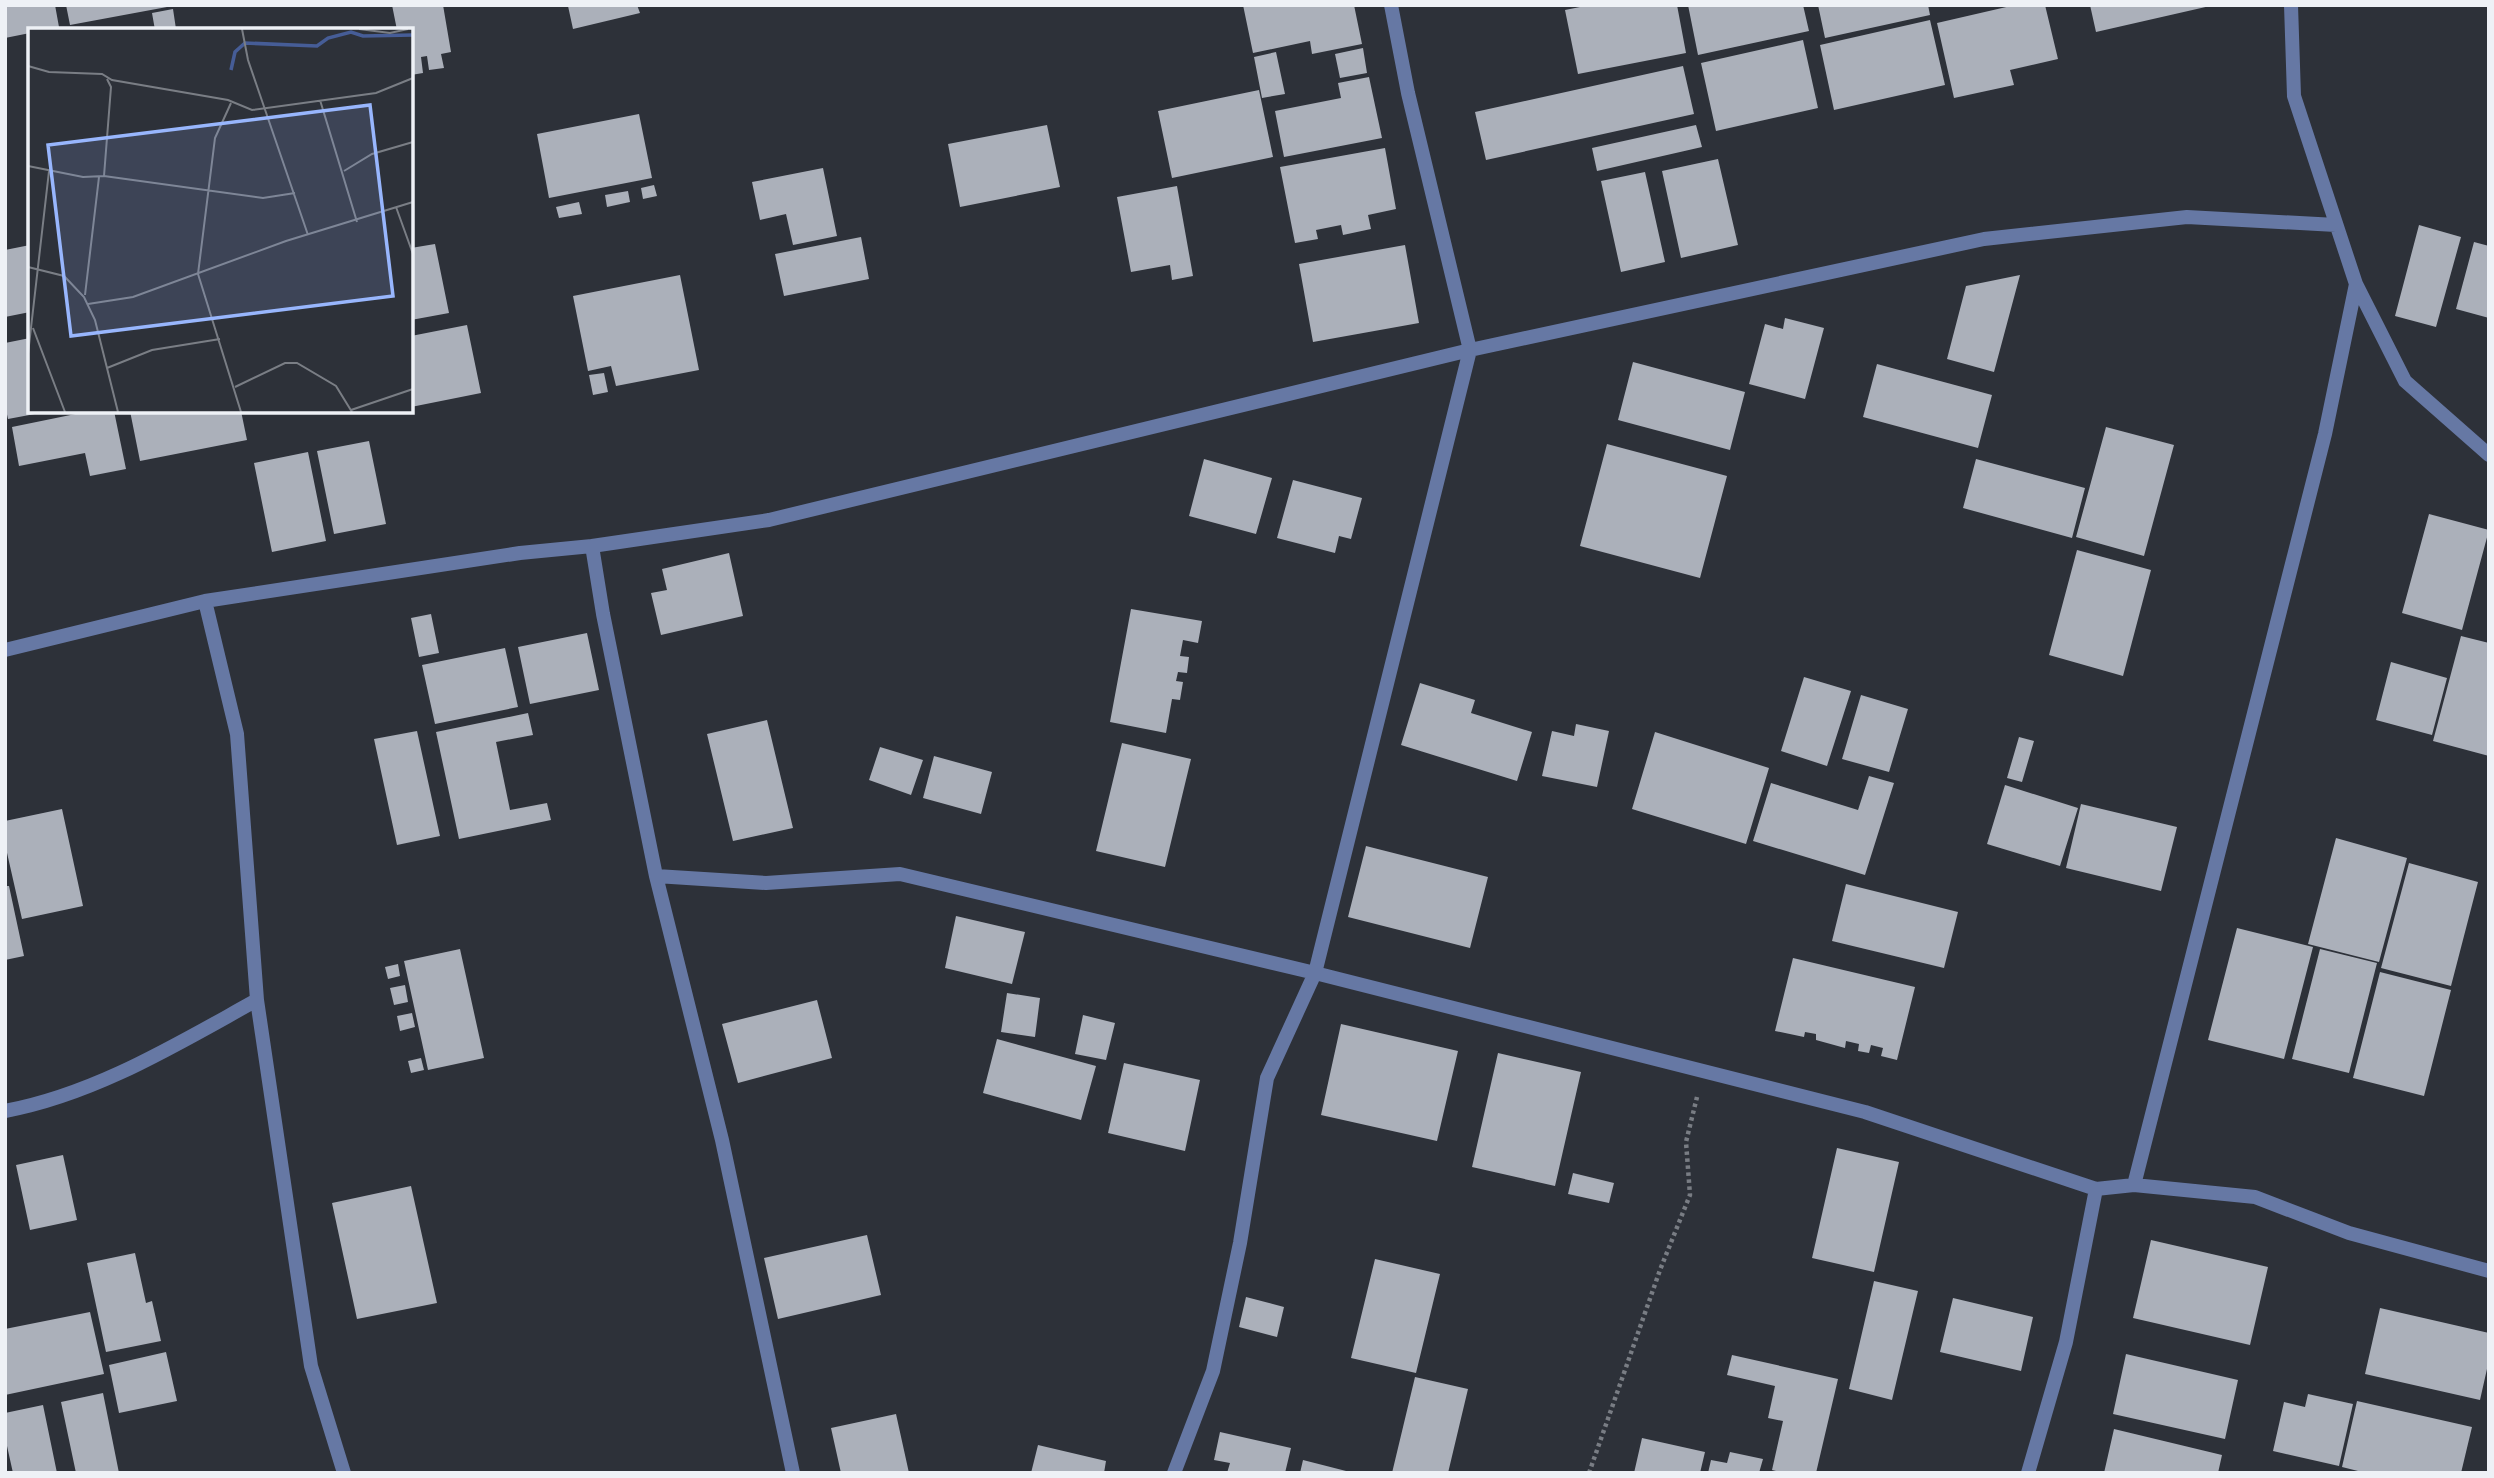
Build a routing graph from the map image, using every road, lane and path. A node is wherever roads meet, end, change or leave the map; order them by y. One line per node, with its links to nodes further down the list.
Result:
1 (1391, 5): 5 (street)
2 (2291, 5): 3 (street)
3 (2336, 225): 4 (street); 5 (street)
4 (2356, 284): 6 (street); 15 (street)
5 (1470, 350): 7 (street); 11 (street)
6 (2489, 455)
7 (592, 546): 8 (street); 10 (street)
8 (205, 601): 9 (street); 12 (street)
9 (5, 650)
10 (656, 876): 11 (street); 19 (street)
11 (1315, 973): 13 (street); 20 (street)
12 (257, 1000): 14 (street); 18 (street)
13 (1703, 1072): 16 (street); 21 (path)
14 (5, 1111)
15 (2134, 1185): 16 (street); 17 (street)
16 (2096, 1189): 22 (street)
17 (2489, 1271)
18 (344, 1473)
19 (793, 1473)
20 (1174, 1473)
21 (1590, 1473)
22 (2028, 1473)

